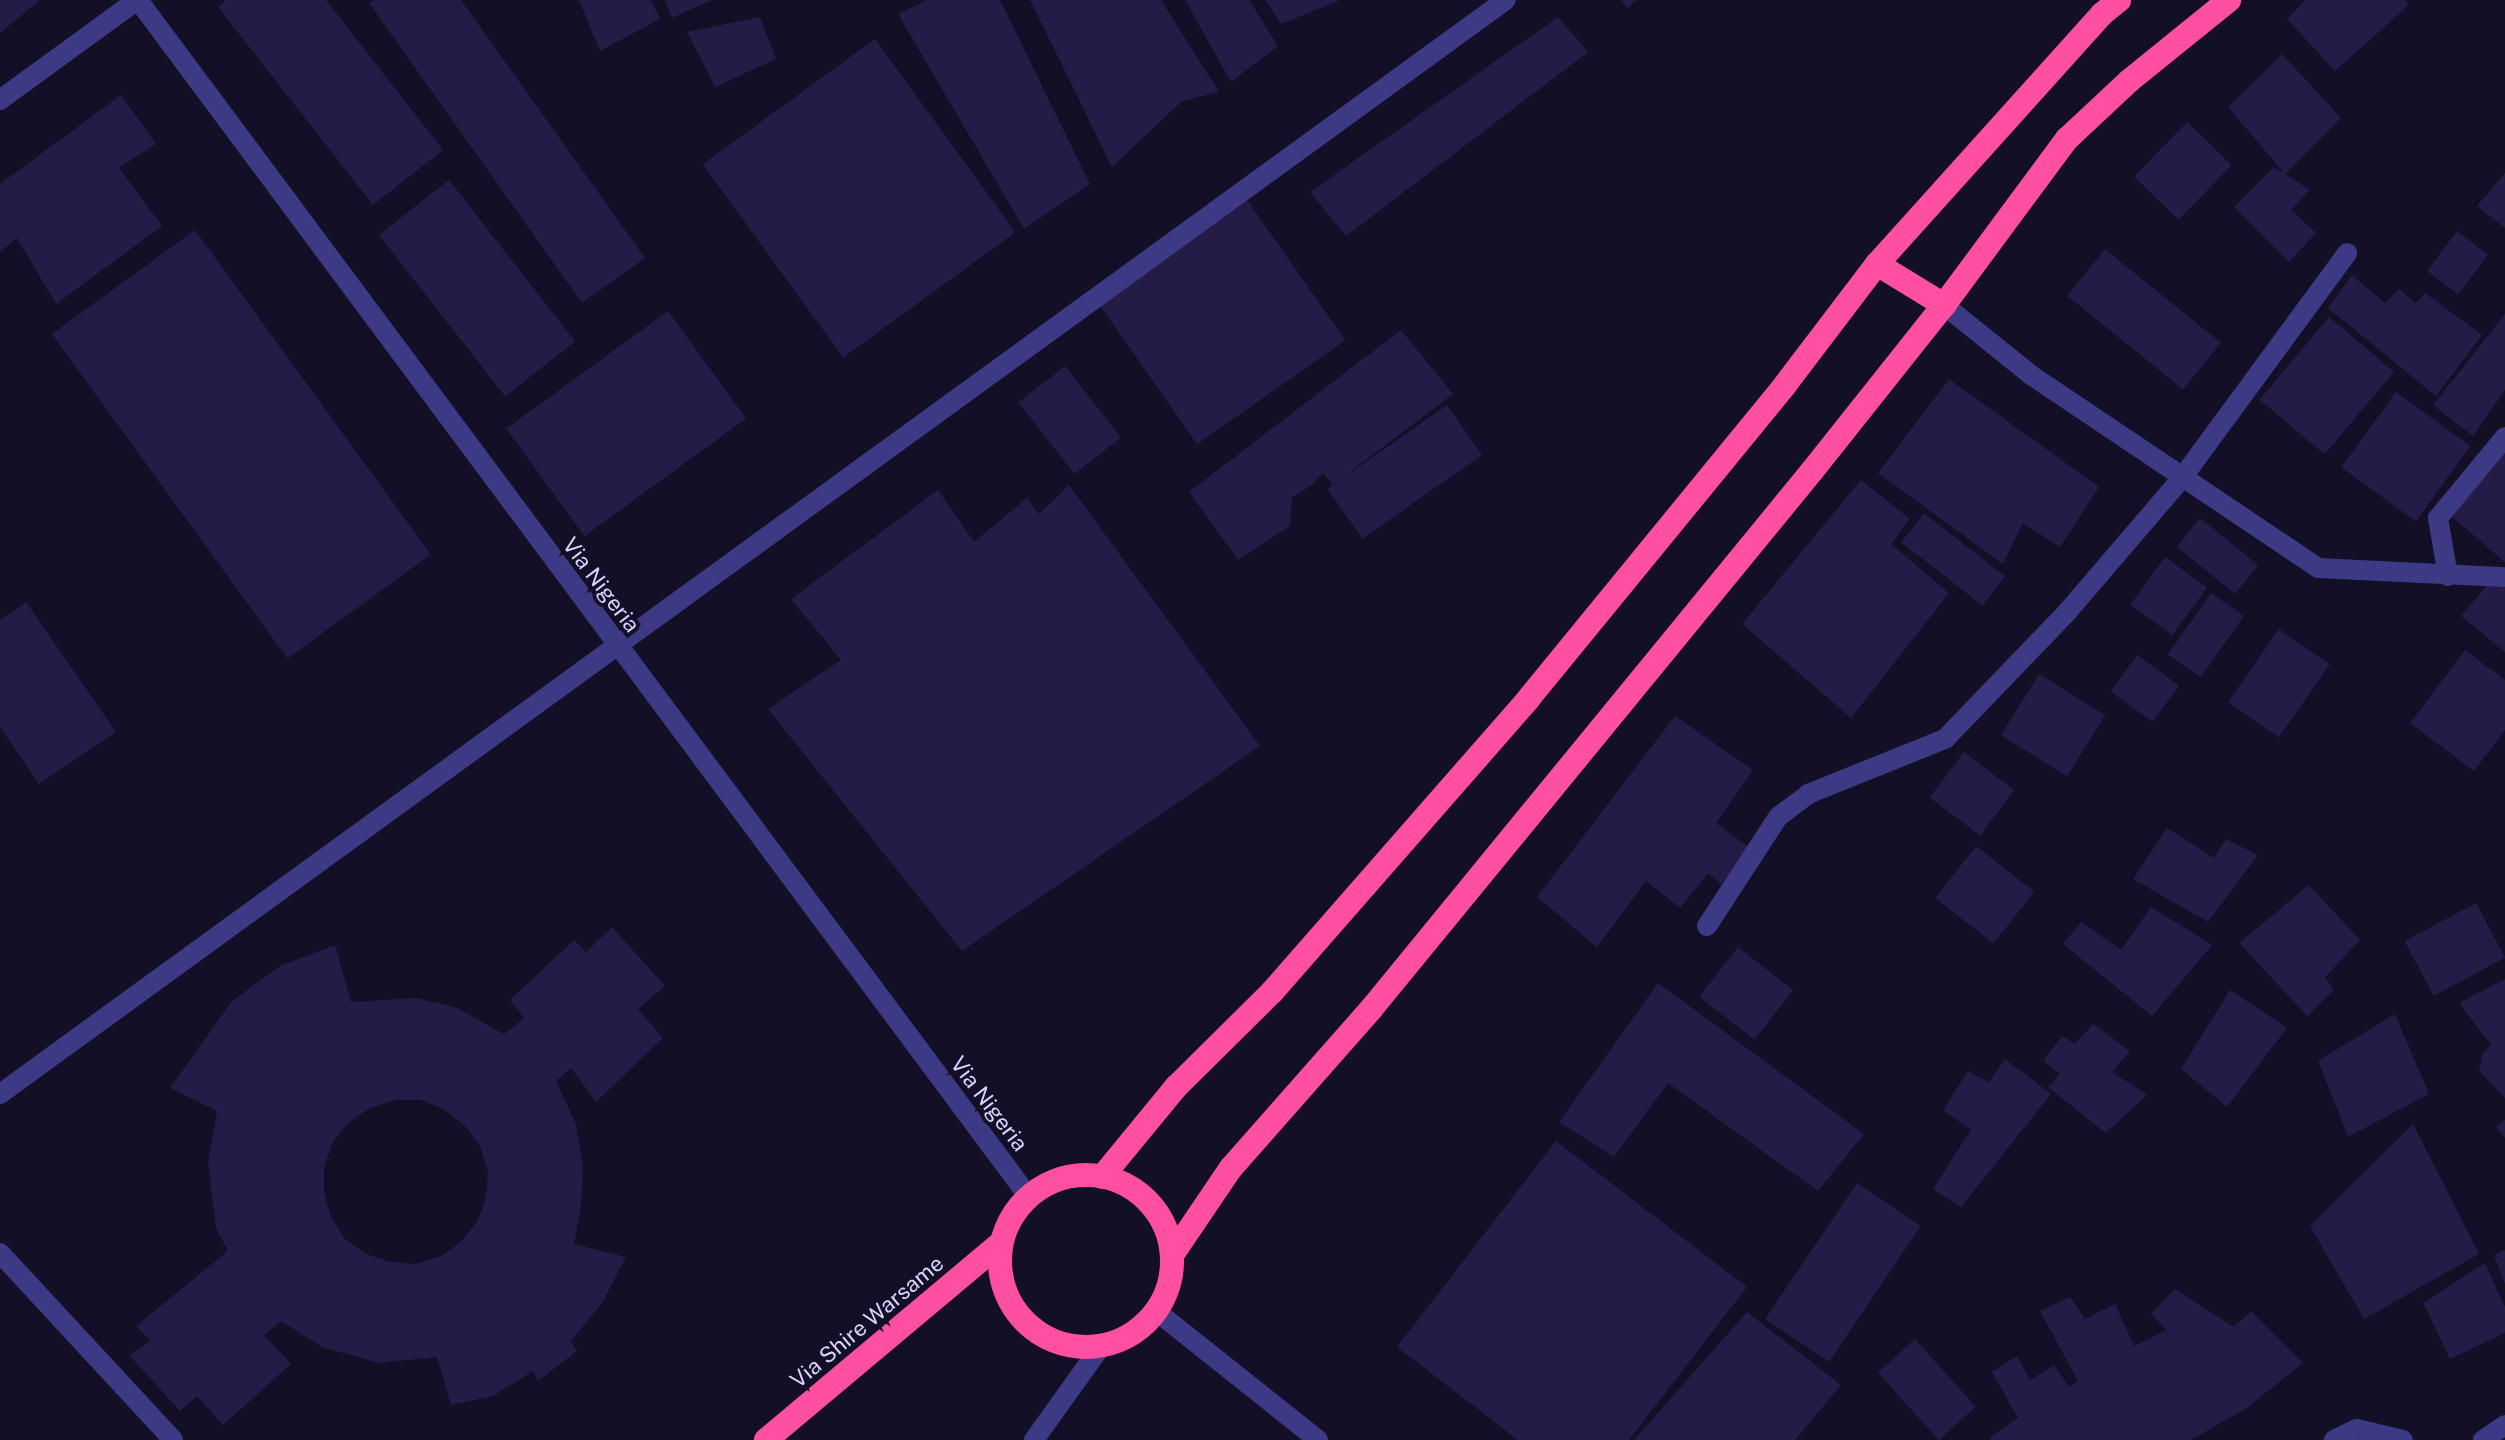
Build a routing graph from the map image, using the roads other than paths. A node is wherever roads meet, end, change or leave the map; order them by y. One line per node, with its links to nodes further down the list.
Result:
1 (138, 0): 5 (street); 13 (street, Via Nigeria)
2 (1506, 0): 13 (street)
3 (2119, 0): 7 (highway)
4 (2229, 0): 8 (highway)
5 (0, 100)
6 (2347, 253): 10 (street)
7 (1877, 264): 8 (highway); 16 (highway)
8 (1944, 305): 10 (street); 20 (highway)
9 (2505, 437): 11 (street)
10 (2182, 478): 11 (street); 14 (street)
11 (2448, 576): 12 (street)
12 (2505, 577)
13 (616, 646): 15 (street); 17 (street, Via Nigeria)
14 (1707, 926)
15 (0, 1094)
16 (1102, 1177): 17 (highway); 20 (highway)
17 (1029, 1197): 18 (highway)
18 (1001, 1243): 22 (highway); 25 (highway, Via Shire Warsame)
19 (0, 1253): 24 (street)
20 (1172, 1255): 21 (highway)
21 (1156, 1311): 22 (highway); 27 (street)
22 (1102, 1345): 26 (street)
23 (2505, 1425): 30 (street)
24 (173, 1440)
25 (766, 1440)
26 (1034, 1440)
27 (1318, 1440)
28 (2334, 1440): 29 (street)
29 (2403, 1440)
30 (2483, 1440)

